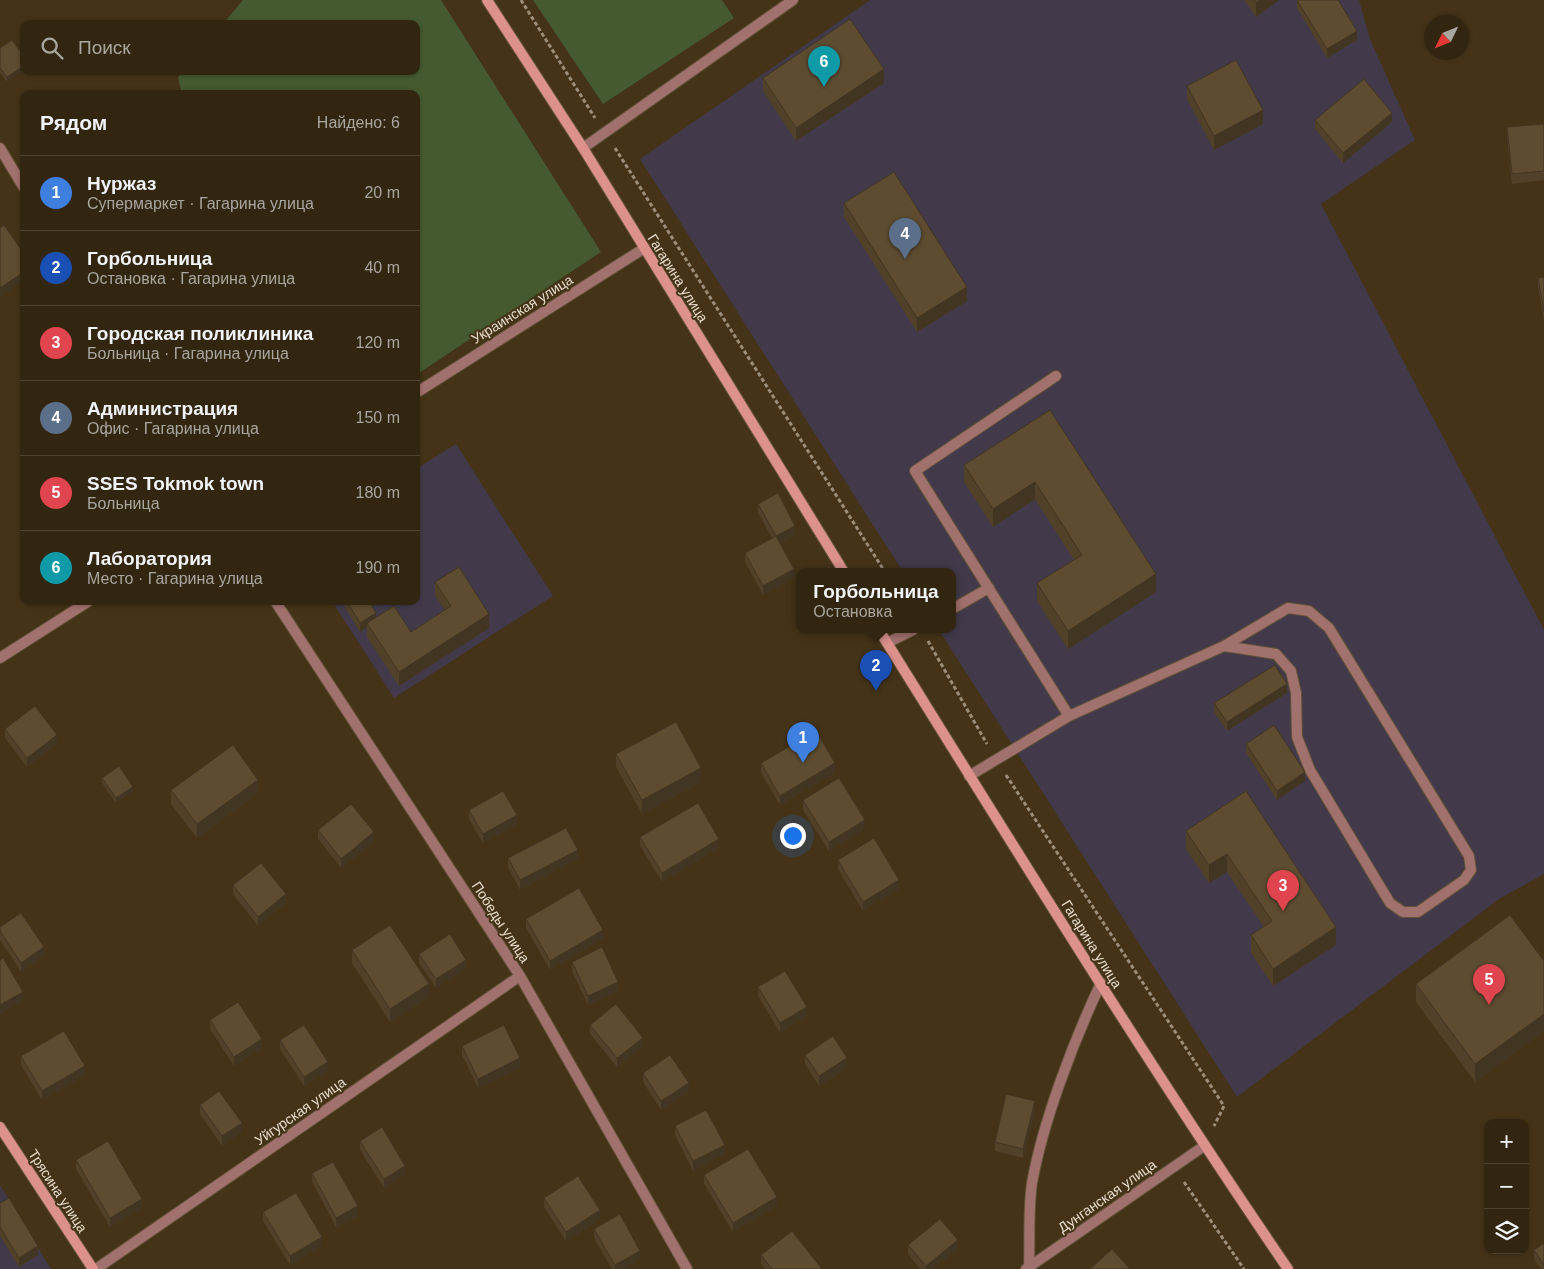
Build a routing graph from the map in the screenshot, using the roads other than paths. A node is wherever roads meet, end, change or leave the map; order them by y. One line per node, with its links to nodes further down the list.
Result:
1 (487, 0): 4 (main road, Гагарина улица)
2 (793, 0): 4 (street)
3 (0, 148): 5 (street)
4 (583, 148): 6 (main road, Гагарина улица)
5 (20, 181)
6 (643, 249): 8 (street, Украинская улица); 9 (main road, Гагарина улица)
7 (1056, 376): 10 (street)
8 (420, 390)
9 (842, 568)
10 (989, 588): 13 (street); 19 (street)
11 (83, 605): 18 (street)
12 (278, 605): 21 (street, Победы улица)
13 (956, 607)
14 (881, 633): 16 (main road, Гагарина улица)
15 (906, 633): 16 (street)
16 (887, 642): 20 (main road, Гагарина улица)
17 (1224, 646): 17 (street); 19 (street)
18 (0, 658)
19 (1069, 716): 20 (street)
20 (969, 776): 22 (main road, Гагарина улица)
21 (520, 976): 26 (street, Уйгурская улица); 27 (street, Победы улица)
22 (1101, 983): 24 (main road, Гагарина улица); 25 (street)
23 (0, 1127): 26 (main road, Трясина улица)
24 (1204, 1146): 25 (street, Дунганская улица); 28 (main road, Гагарина улица)
25 (1027, 1268)
26 (95, 1269)
27 (687, 1269)
28 (1288, 1269)

